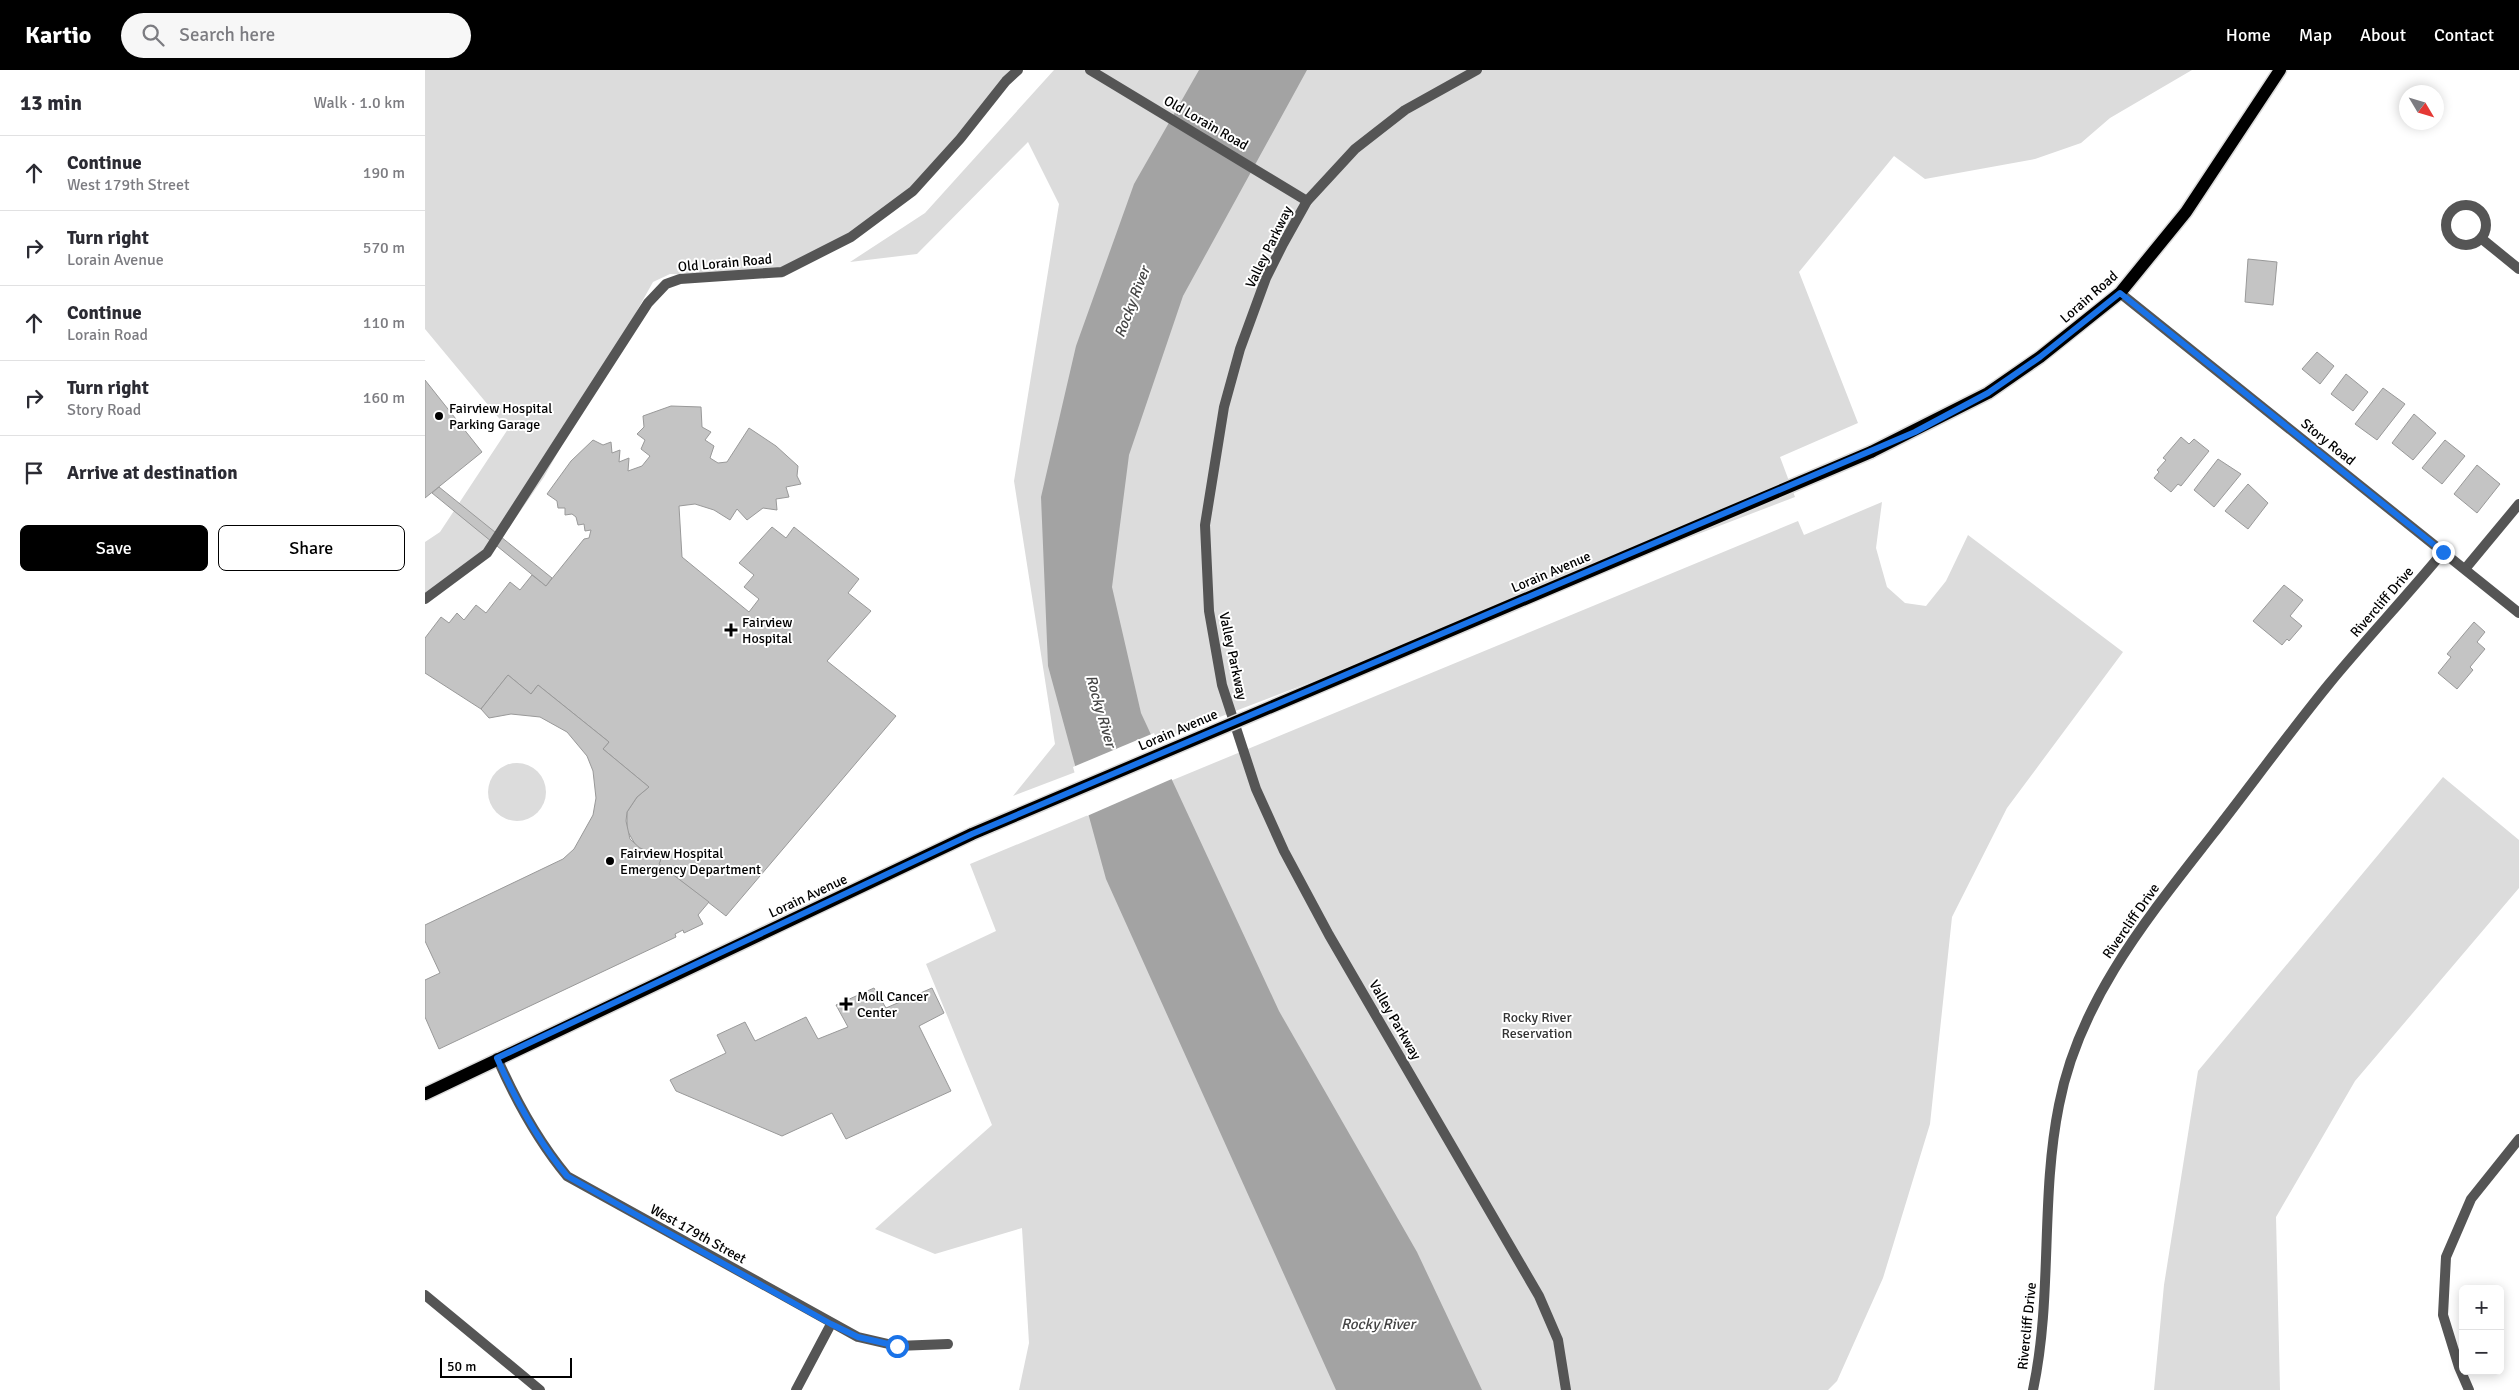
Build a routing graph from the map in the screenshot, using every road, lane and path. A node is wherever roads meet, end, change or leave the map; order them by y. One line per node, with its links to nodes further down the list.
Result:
1 (1018, 70): 13 (street, Old Lorain Road)
2 (1090, 70): 5 (street, Old Lorain Road)
3 (1477, 70): 5 (street, Valley Parkway)
4 (2280, 70): 8 (main road, Lorain Road)
5 (1307, 201): 23 (street, Valley Parkway)
6 (2482, 238): 6 (street); 7 (street)
7 (2519, 269)
8 (2120, 293): 9 (main road, Lorain Road); 11 (street, Story Road)
9 (1871, 452): 15 (main road, Lorain Avenue, bridge)
10 (2519, 504): 12 (street)
11 (2443, 552): 12 (street, Story Road); 24 (street, Rivercliff Drive)
12 (2465, 569): 14 (street, Story Road)
13 (425, 599)
14 (2519, 613)
15 (497, 1058): 16 (main road, Lorain Avenue); 19 (street, West 179th Street)
16 (425, 1094)
17 (2519, 1139): 25 (street)
18 (425, 1295): 21 (street)
19 (831, 1324): 20 (street, West 179th Street); 22 (street)
20 (948, 1344)
21 (540, 1390)
22 (797, 1390)
23 (1566, 1390)
24 (2033, 1390)
25 (2469, 1390)

